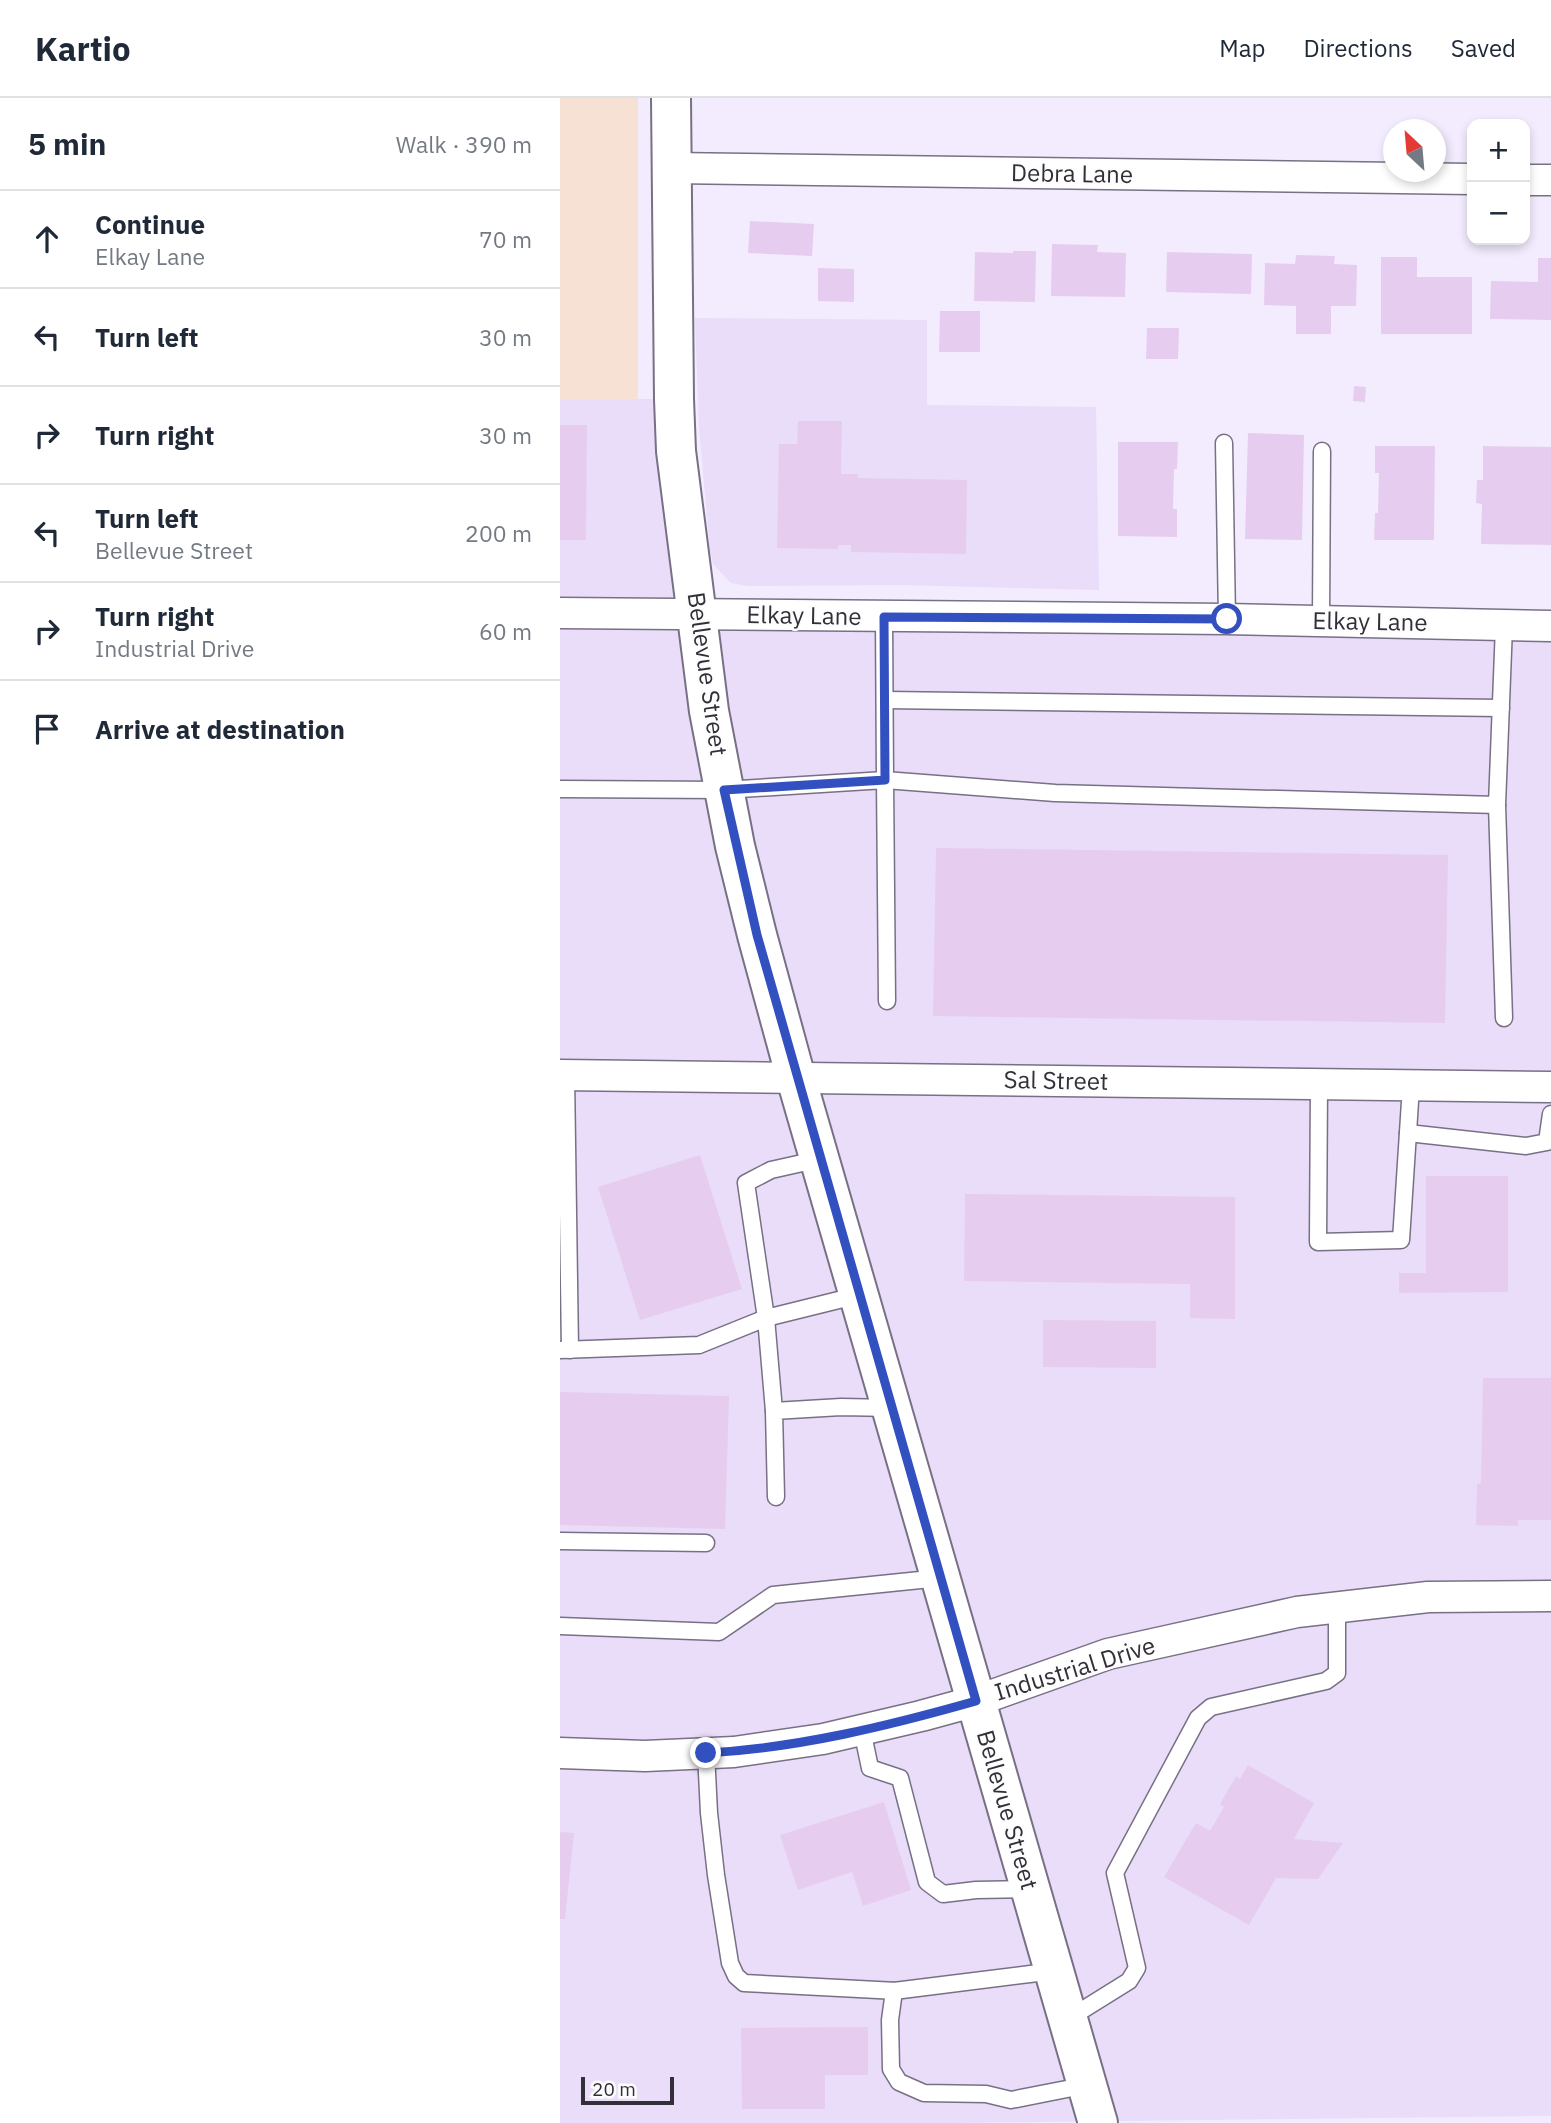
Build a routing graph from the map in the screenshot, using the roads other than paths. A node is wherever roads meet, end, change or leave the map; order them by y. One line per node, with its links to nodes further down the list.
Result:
1 (671, 98): 2 (street, Bellevue Street)
2 (671, 169): 3 (street, Debra Lane); 9 (street, Bellevue Street)
3 (1467, 179)
4 (1530, 180): 5 (street)
5 (1551, 180)
6 (1224, 443): 11 (lane)
7 (1322, 451): 12 (lane)
8 (560, 613): 9 (street, Elkay Lane)
9 (698, 614): 10 (street, Elkay Lane); 19 (street, Bellevue Street)
10 (884, 617): 11 (street, Elkay Lane); 15 (lane)
11 (1227, 619): 12 (street, Elkay Lane)
12 (1321, 621): 13 (street, Elkay Lane)
13 (1504, 626): 14 (street, Elkay Lane); 16 (lane)
14 (1551, 626)
15 (885, 700): 16 (lane); 17 (lane)
16 (1501, 708): 20 (lane)
17 (885, 780): 19 (lane); 20 (lane); 21 (lane)
18 (560, 789): 19 (lane)
19 (724, 790): 24 (street, Bellevue Street)
20 (1497, 804): 22 (lane)
21 (887, 1001)
22 (1504, 1018)
23 (563, 1075): 24 (street, Sal Street); 33 (lane)
24 (796, 1078): 25 (street, Sal Street); 30 (street, Bellevue Street)
25 (1319, 1084): 26 (street, Sal Street); 29 (lane)
26 (1411, 1086): 27 (street, Sal Street); 29 (lane)
27 (1551, 1087)
28 (1551, 1114): 29 (lane)
29 (1408, 1133)
30 (820, 1160): 31 (street, Bellevue Street); 32 (lane)
31 (859, 1295): 32 (lane); 34 (street, Bellevue Street)
32 (766, 1318): 33 (lane); 35 (lane)
33 (565, 1350)
34 (892, 1408): 35 (lane); 39 (street, Bellevue Street)
35 (774, 1411): 36 (lane)
36 (776, 1497)
37 (560, 1541): 38 (lane)
38 (706, 1543)
39 (940, 1578): 42 (lane); 43 (street, Bellevue Street)
40 (1551, 1596): 41 (street, Industrial Drive)
41 (1337, 1607): 43 (street, Industrial Drive); 50 (lane)
42 (560, 1626)
43 (976, 1701): 44 (street, Industrial Drive); 47 (street, Bellevue Street)
44 (862, 1730): 46 (street, Industrial Drive); 47 (lane)
45 (560, 1753): 46 (street, Industrial Drive)
46 (706, 1753): 49 (lane)
47 (1030, 1889): 48 (street, Bellevue Street)
48 (1054, 1971): 49 (lane); 50 (street, Bellevue Street)
49 (897, 1991): 51 (lane)
50 (1068, 2019): 51 (street, Bellevue Street)
51 (1087, 2085): 52 (street, Bellevue Street)
52 (1098, 2123)

